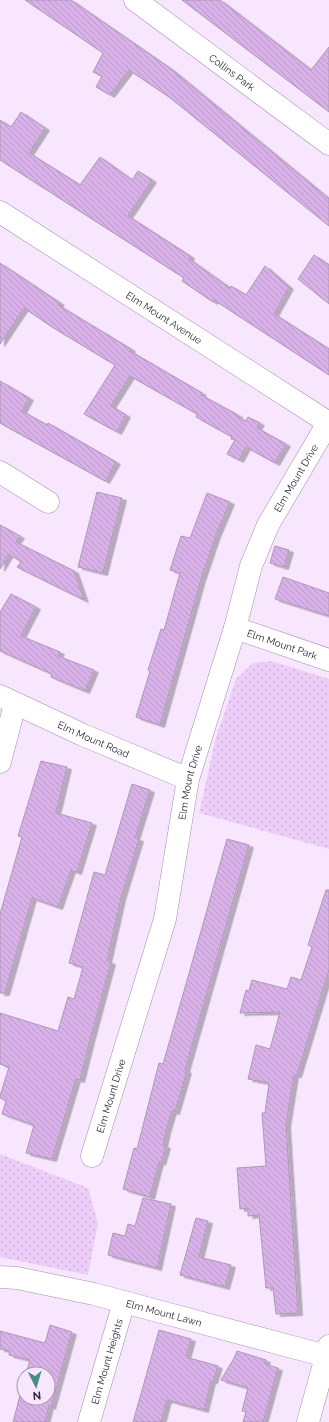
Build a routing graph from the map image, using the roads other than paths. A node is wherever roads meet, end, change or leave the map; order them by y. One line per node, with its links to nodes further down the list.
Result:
1 (135, 0): 2 (street, Collins Park)
2 (329, 144)
3 (0, 212): 4 (street, Elm Mount Avenue)
4 (328, 423): 7 (street, Elm Mount Drive)
5 (0, 472): 6 (street)
6 (48, 502)
7 (235, 628): 8 (street, Elm Mount Park); 11 (street, Elm Mount Drive)
8 (329, 660)
9 (7, 700): 10 (street); 11 (street, Elm Mount Road)
10 (0, 762)
11 (188, 779): 12 (street, Elm Mount Drive)
12 (92, 1156)
13 (0, 1277): 14 (street, Elm Mount Lawn)
14 (124, 1302): 15 (street, Elm Mount Lawn); 16 (street, Elm Mount Heights)
15 (328, 1351): 17 (street)
16 (89, 1422)
17 (308, 1422)

